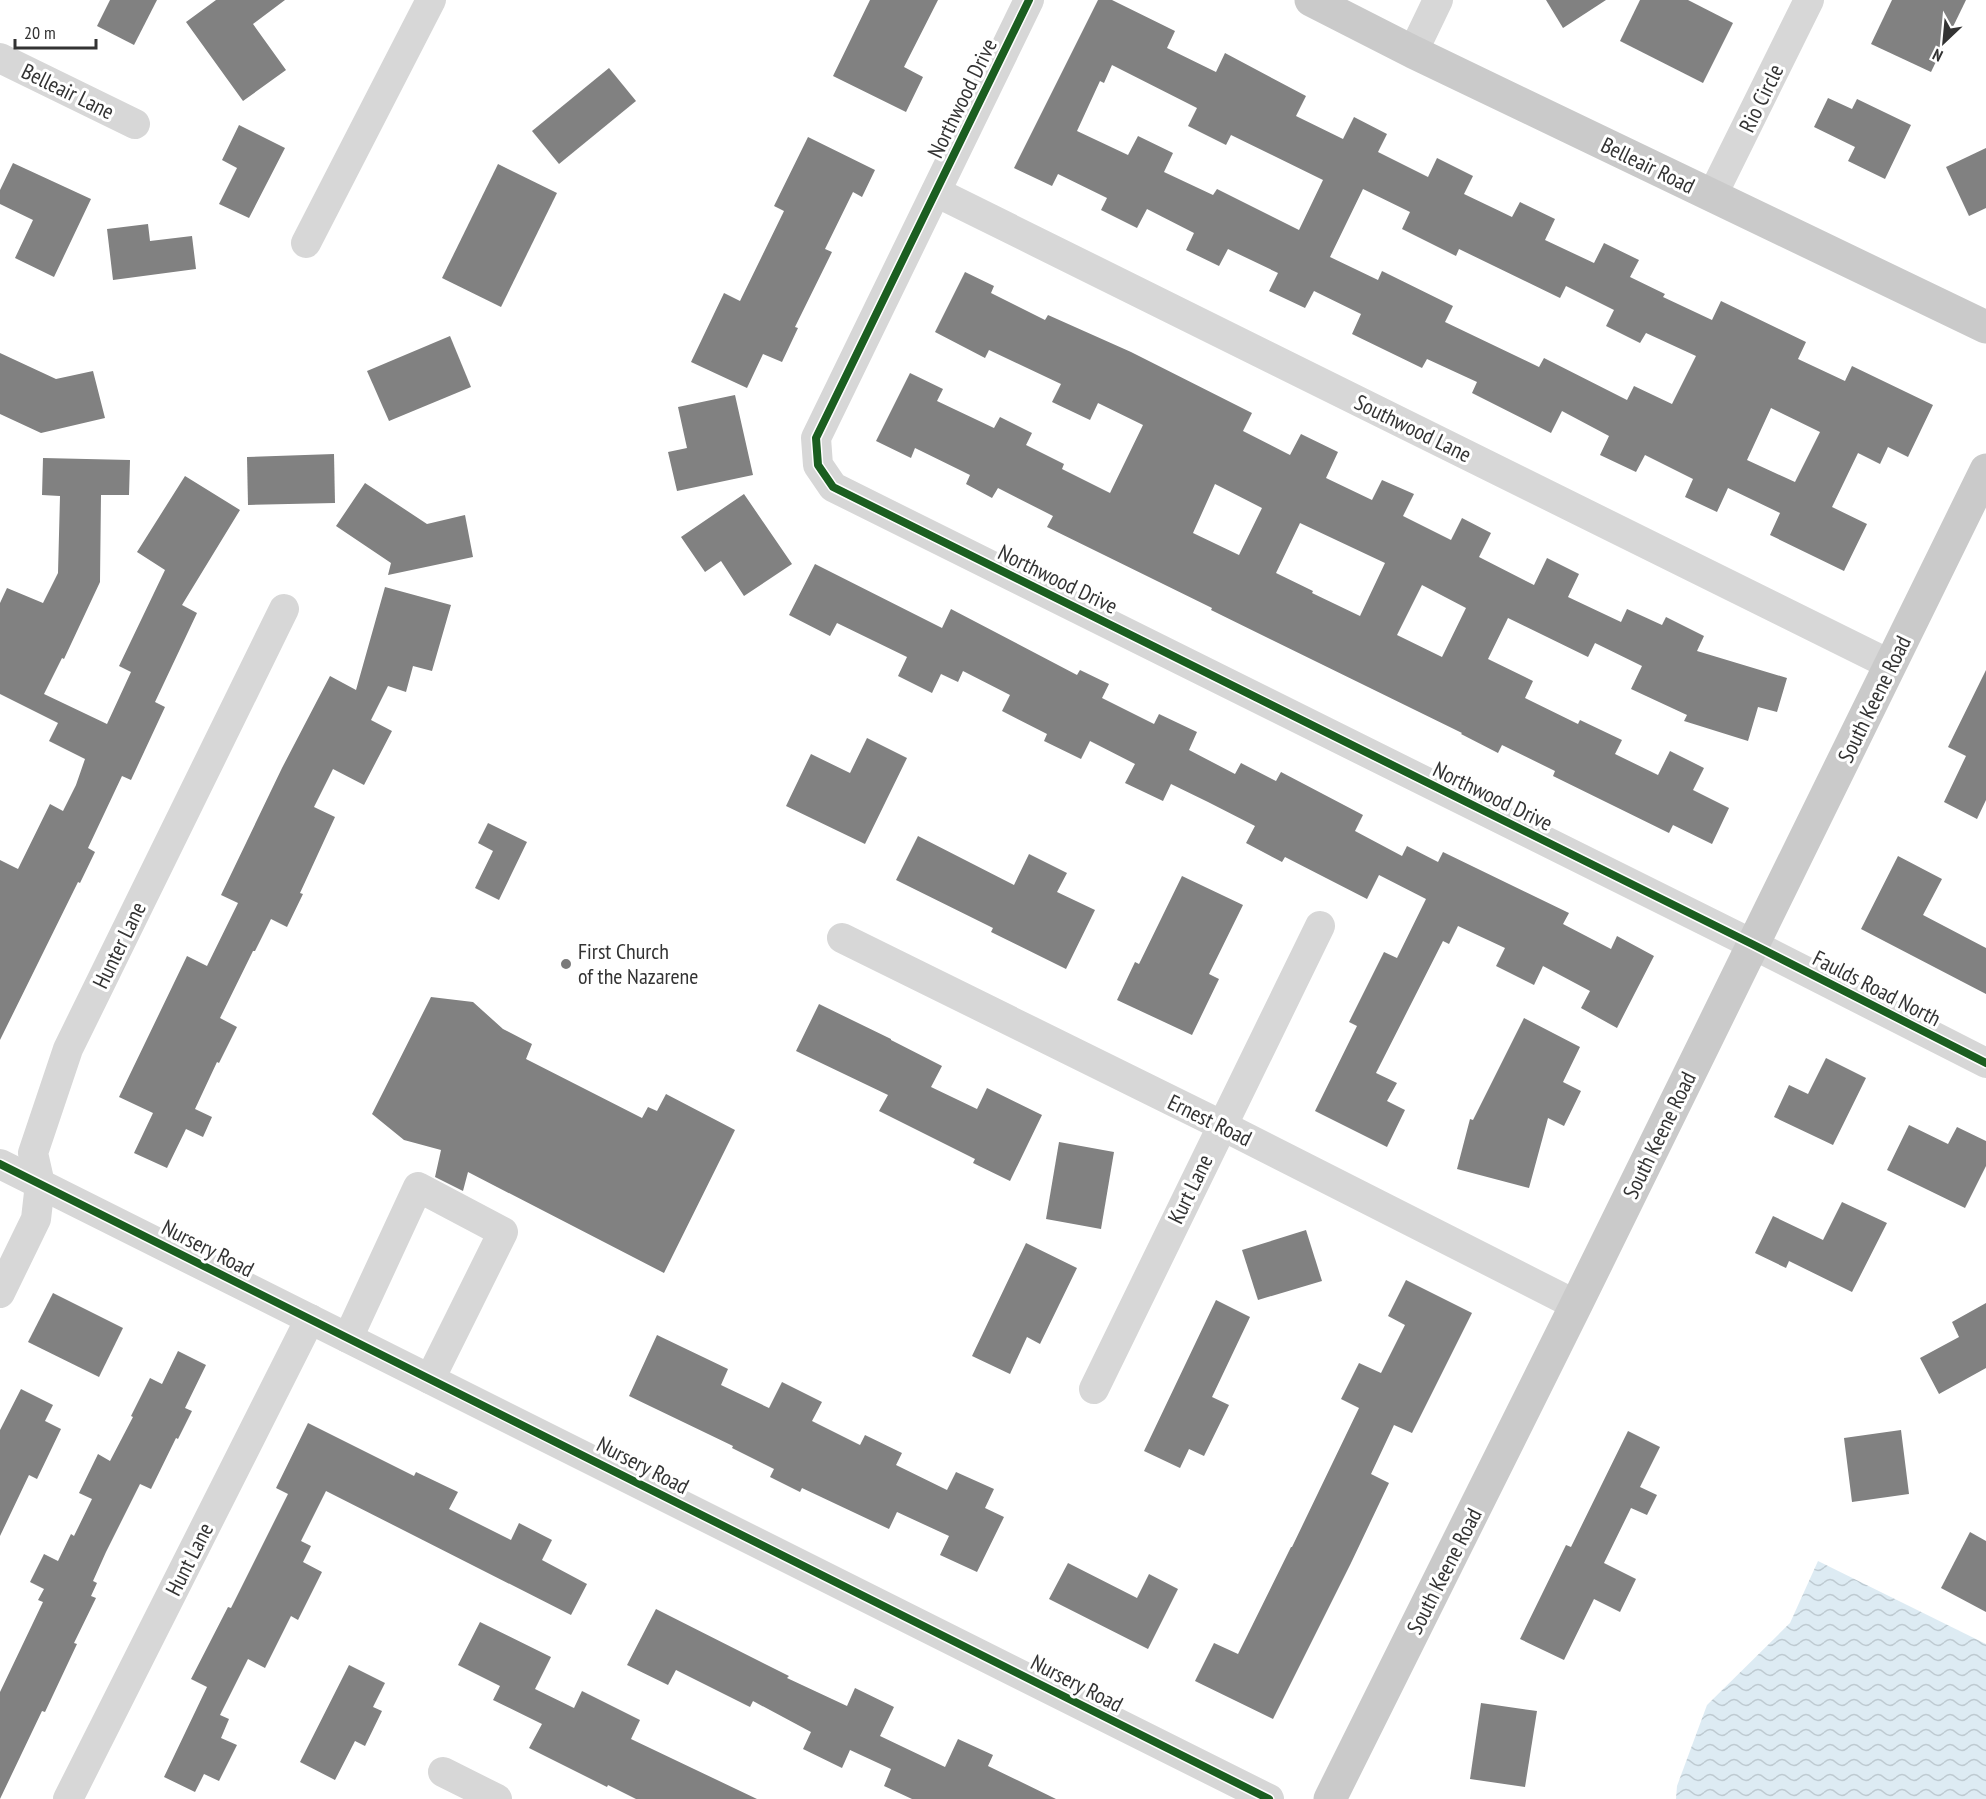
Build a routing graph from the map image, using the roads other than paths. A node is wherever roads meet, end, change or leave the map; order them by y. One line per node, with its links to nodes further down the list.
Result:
1 (431, 0): 11 (street)
2 (1029, 0): 9 (street, Northwood Drive)
3 (1311, 0): 6 (main road, Belleair Road)
4 (1438, 0): 6 (street)
5 (1809, 0): 10 (street, Rio Circle)
6 (1413, 52): 10 (main road, Belleair Road)
7 (0, 58): 8 (street, Belleair Lane)
8 (135, 124)
9 (936, 192): 15 (street, Southwood Lane); 18 (street, Northwood Drive)
10 (1712, 196): 12 (main road, Belleair Road)
11 (306, 243)
12 (1986, 327)
13 (1986, 470): 15 (main road, South Keene Road)
14 (285, 609): 22 (street, Hunter Lane)
15 (1891, 664): 18 (main road, South Keene Road)
16 (1320, 926): 20 (street, Kurt Lane)
17 (842, 938): 20 (street, Ernest Road)
18 (1752, 944): 19 (street, Faulds Road North); 24 (main road, South Keene Road)
19 (1986, 1063)
20 (1221, 1125): 24 (street, Ernest Road); 28 (street, Kurt Lane)
21 (0, 1164): 22 (street, Nursery Road)
22 (39, 1184): 23 (street, Hunter Lane); 25 (street, Nursery Road)
23 (0, 1293)
24 (1576, 1305): 33 (main road, South Keene Road)
25 (310, 1319): 26 (street, Nursery Road); 30 (street, Hunt Lane)
26 (348, 1338): 27 (street, Nursery Road); 27 (street)
27 (430, 1379): 32 (street, Nursery Road)
28 (1094, 1389)
29 (443, 1772): 31 (street)
30 (68, 1799)
31 (497, 1799)
32 (1269, 1799)
33 (1330, 1799)

